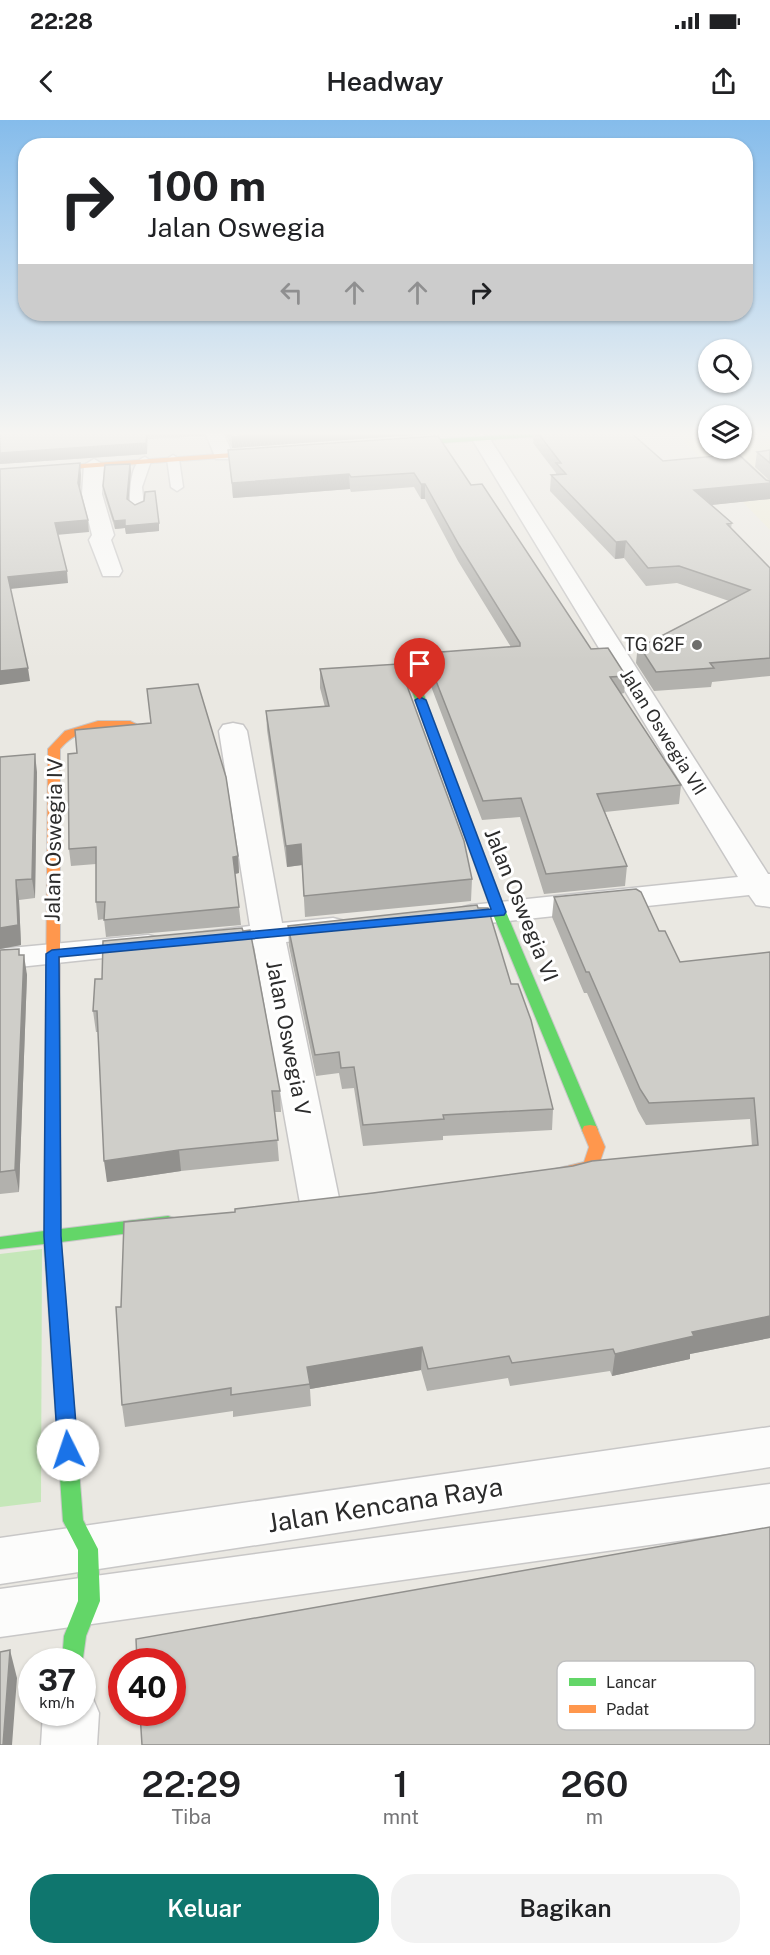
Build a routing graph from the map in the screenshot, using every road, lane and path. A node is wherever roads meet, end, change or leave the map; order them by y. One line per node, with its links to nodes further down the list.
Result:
1 (96, 508): 3 (street)
2 (516, 508): 7 (street, Jalan Oswegia VII)
3 (111, 571)
4 (405, 658): 8 (street, Jalan Oswegia VI)
5 (130, 724): 12 (street, Jalan Oswegia IV)
6 (233, 731): 11 (street, Jalan Oswegia V)
7 (766, 890): 8 (street)
8 (499, 912): 9 (street); 14 (street, Jalan Oswegia VI)
9 (441, 918)
10 (361, 925): 11 (street)
11 (268, 934): 12 (street); 15 (street, Jalan Oswegia V)
12 (52, 954): 13 (street); 17 (street, Jalan Oswegia IV)
13 (0, 959)
14 (537, 1176)
15 (320, 1203)
16 (180, 1220): 17 (street)
17 (52, 1236): 18 (street); 21 (street, Jalan Oswegia IV)
18 (0, 1243)
19 (770, 1447): 21 (street, Jalan Kencana Raya)
20 (770, 1506): 24 (street)
21 (72, 1541): 22 (street, Jalan Kencana Raya); 24 (street, Jalan Oswegia IV)
22 (0, 1561)
23 (0, 1613): 24 (street)
24 (74, 1626)
25 (70, 1726): 26 (street)
26 (69, 1745)

